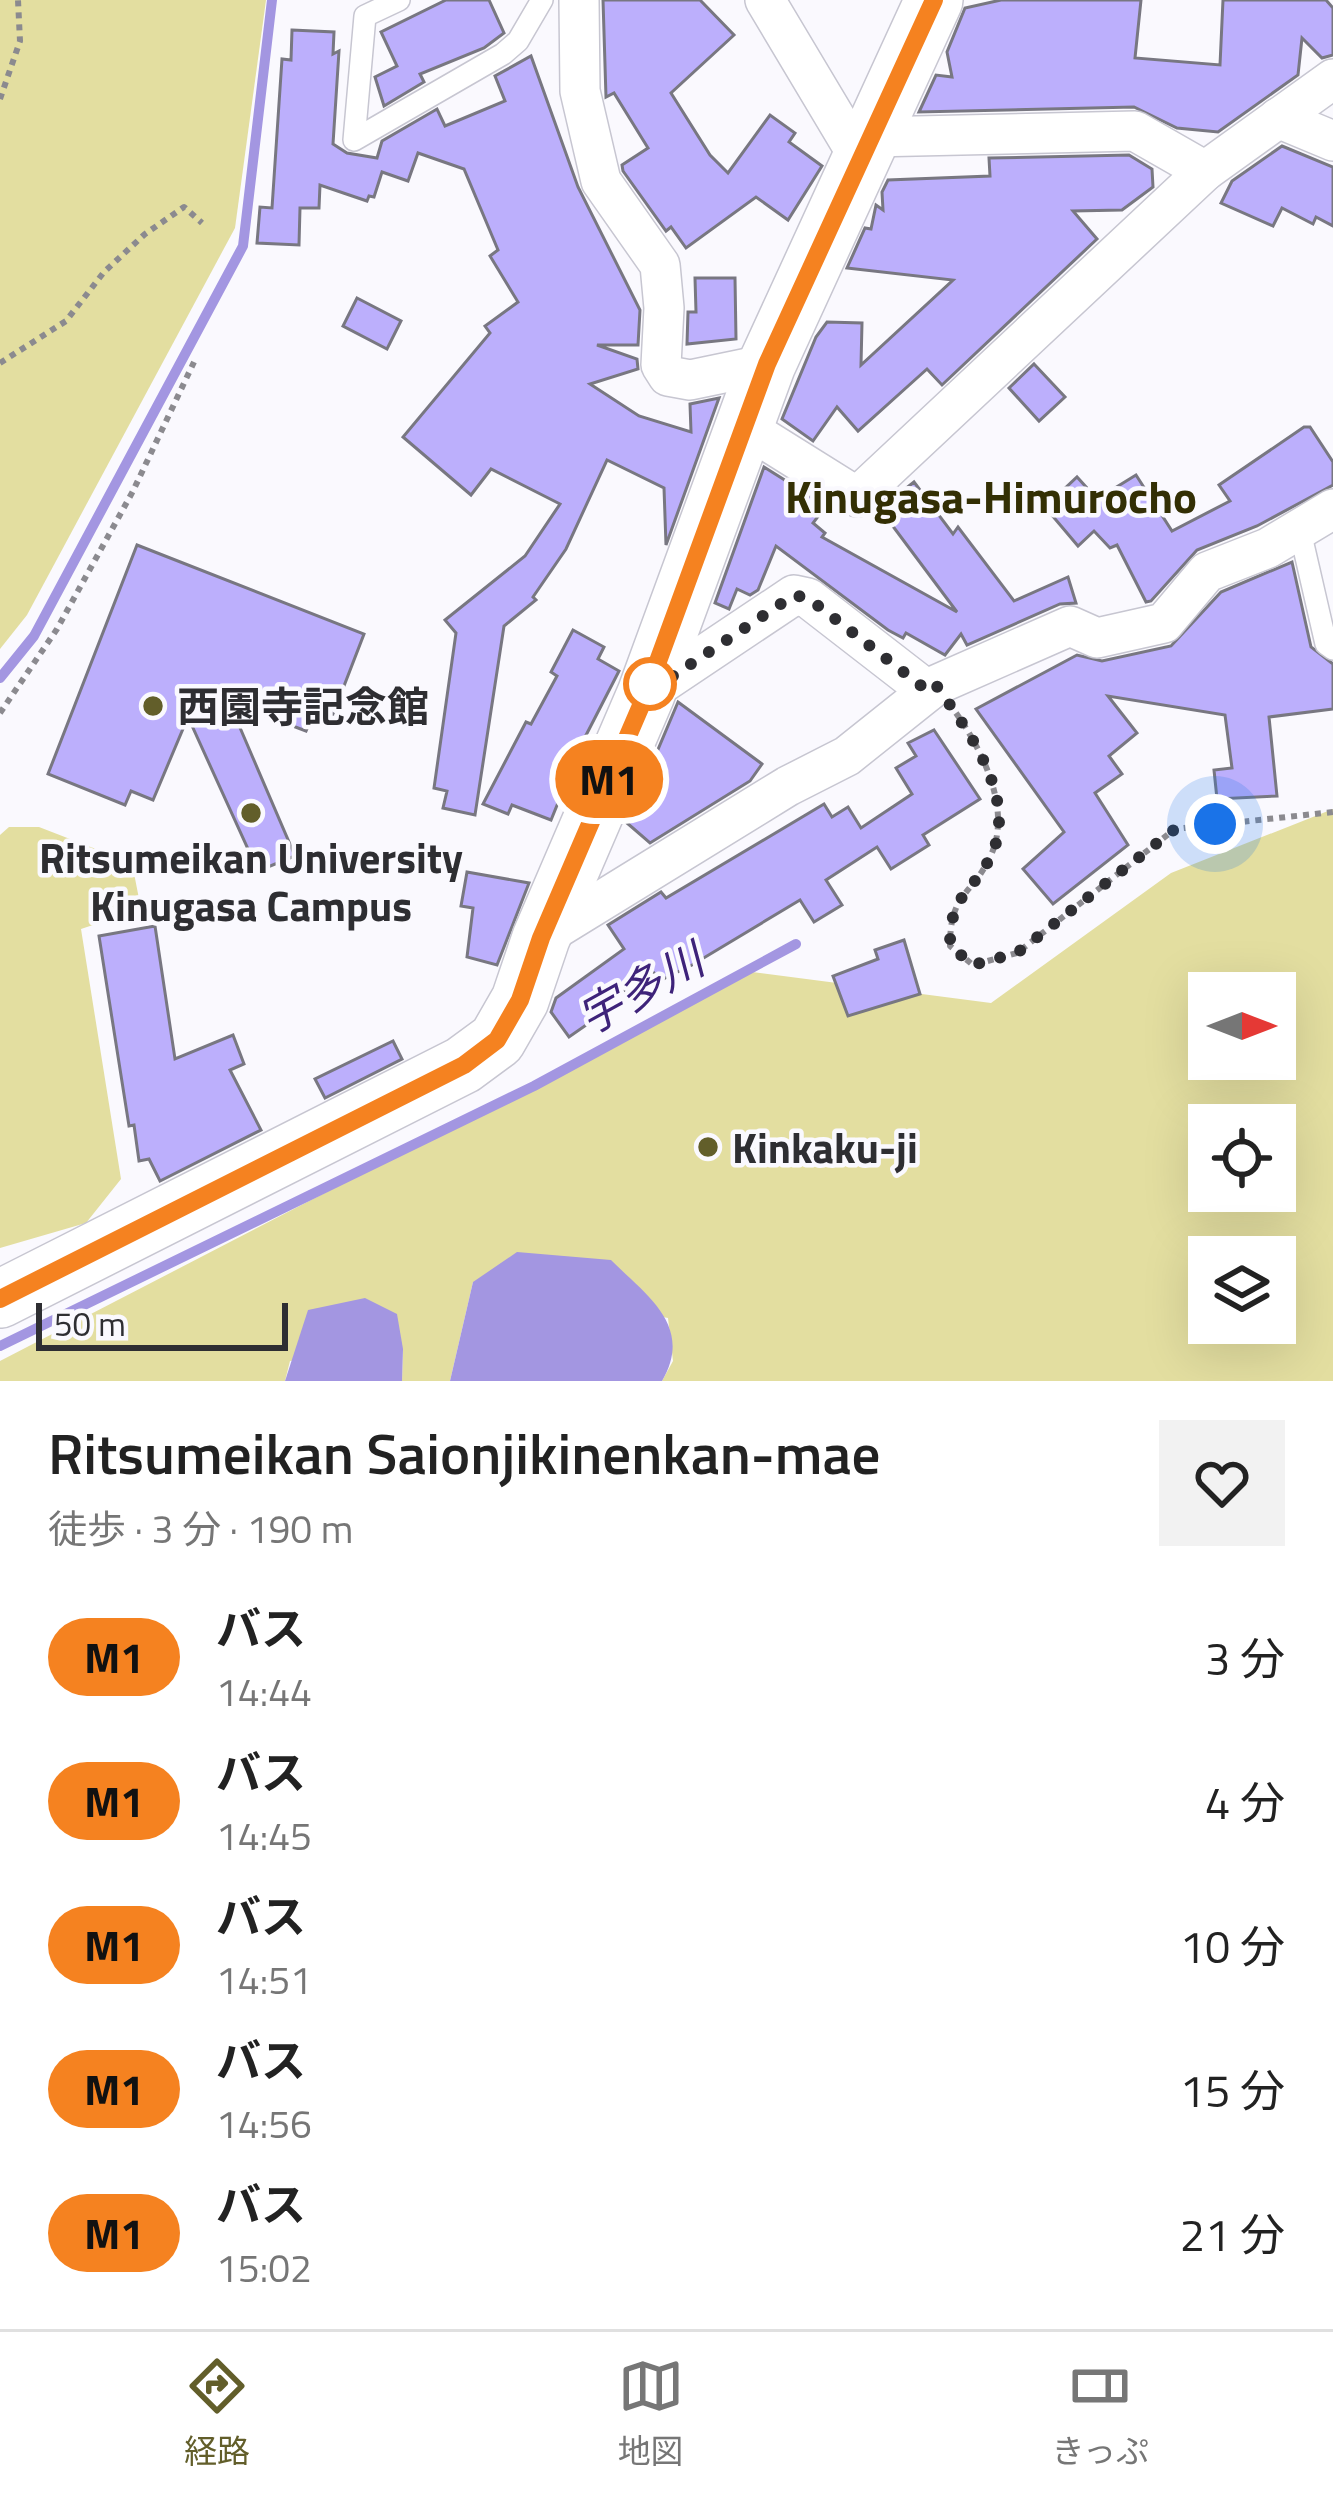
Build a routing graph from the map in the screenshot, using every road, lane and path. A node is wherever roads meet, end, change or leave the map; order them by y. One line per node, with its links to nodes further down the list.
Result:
1 (18, 0): 8 (path)
2 (399, 0): 3 (lane)
3 (542, 0)
4 (578, 0): 16 (street)
5 (765, 0): 11 (street)
6 (934, 0): 11 (street)
7 (1333, 79): 9 (street)
8 (0, 99)
9 (1278, 118): 10 (street); 12 (street)
10 (1333, 141)
11 (865, 148): 12 (street); 16 (street)
12 (1205, 171): 17 (street)
13 (202, 223): 15 (path)
14 (194, 362): 22 (path)
15 (0, 363)
16 (767, 364): 17 (street)
17 (745, 427): 21 (street)
18 (1317, 520): 19 (lane); 20 (street)
19 (1333, 649)
20 (932, 688): 21 (street); 23 (path); 24 (street)
21 (646, 694): 24 (street)
22 (0, 713)
23 (1333, 812)
24 (541, 938): 25 (street)
25 (0, 1299)

